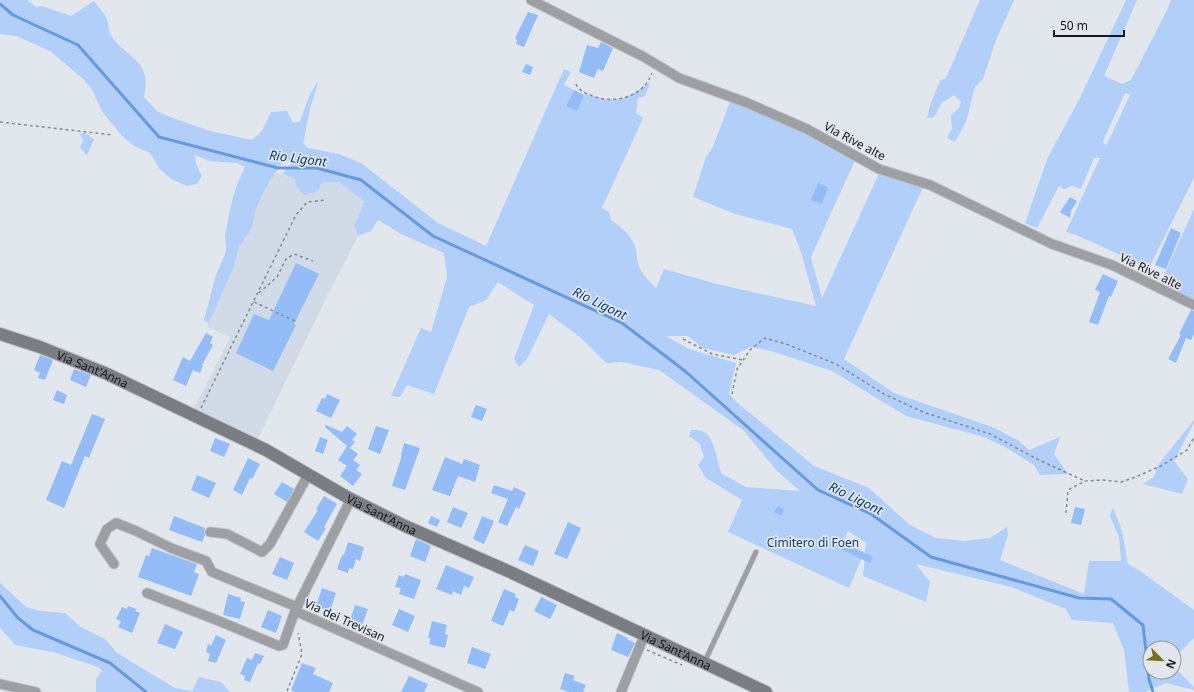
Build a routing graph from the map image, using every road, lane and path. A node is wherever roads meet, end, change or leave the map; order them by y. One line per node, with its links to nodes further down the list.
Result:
1 (531, 0): 2 (street, Via Rive alte)
2 (653, 63): 3 (path); 10 (street, Via Rive alte)
3 (576, 84)
4 (0, 122): 5 (path)
5 (113, 135)
6 (326, 200): 8 (path)
7 (313, 261): 8 (path)
8 (257, 294): 9 (path)
9 (254, 302): 11 (path); 16 (path)
10 (1194, 305)
11 (297, 322)
12 (0, 334): 16 (main road, Via Sant'Anna)
13 (683, 339): 14 (path)
14 (743, 360): 15 (path); 19 (path)
15 (732, 394)
16 (197, 417): 18 (main road, Via Sant'Anna)
17 (1194, 437): 19 (path)
18 (308, 475): 20 (main road, Via Sant'Anna); 22 (street)
19 (1085, 481): 21 (path)
20 (351, 499): 26 (street, Via dei Trevisan); 27 (main road, Via Sant'Anna)
21 (1066, 513)
22 (210, 532)
23 (756, 552): 28 (lane)
24 (114, 564): 26 (street)
25 (147, 593): 26 (street)
26 (295, 612): 30 (path); 32 (street, Via dei Trevisan)
27 (645, 634): 28 (main road, Via Sant'Anna); 33 (street)
28 (704, 663): 34 (main road, Via Sant'Anna)
29 (0, 684): 31 (street)
30 (287, 691)
31 (36, 692)
32 (478, 692)
33 (621, 692)
34 (766, 692)

